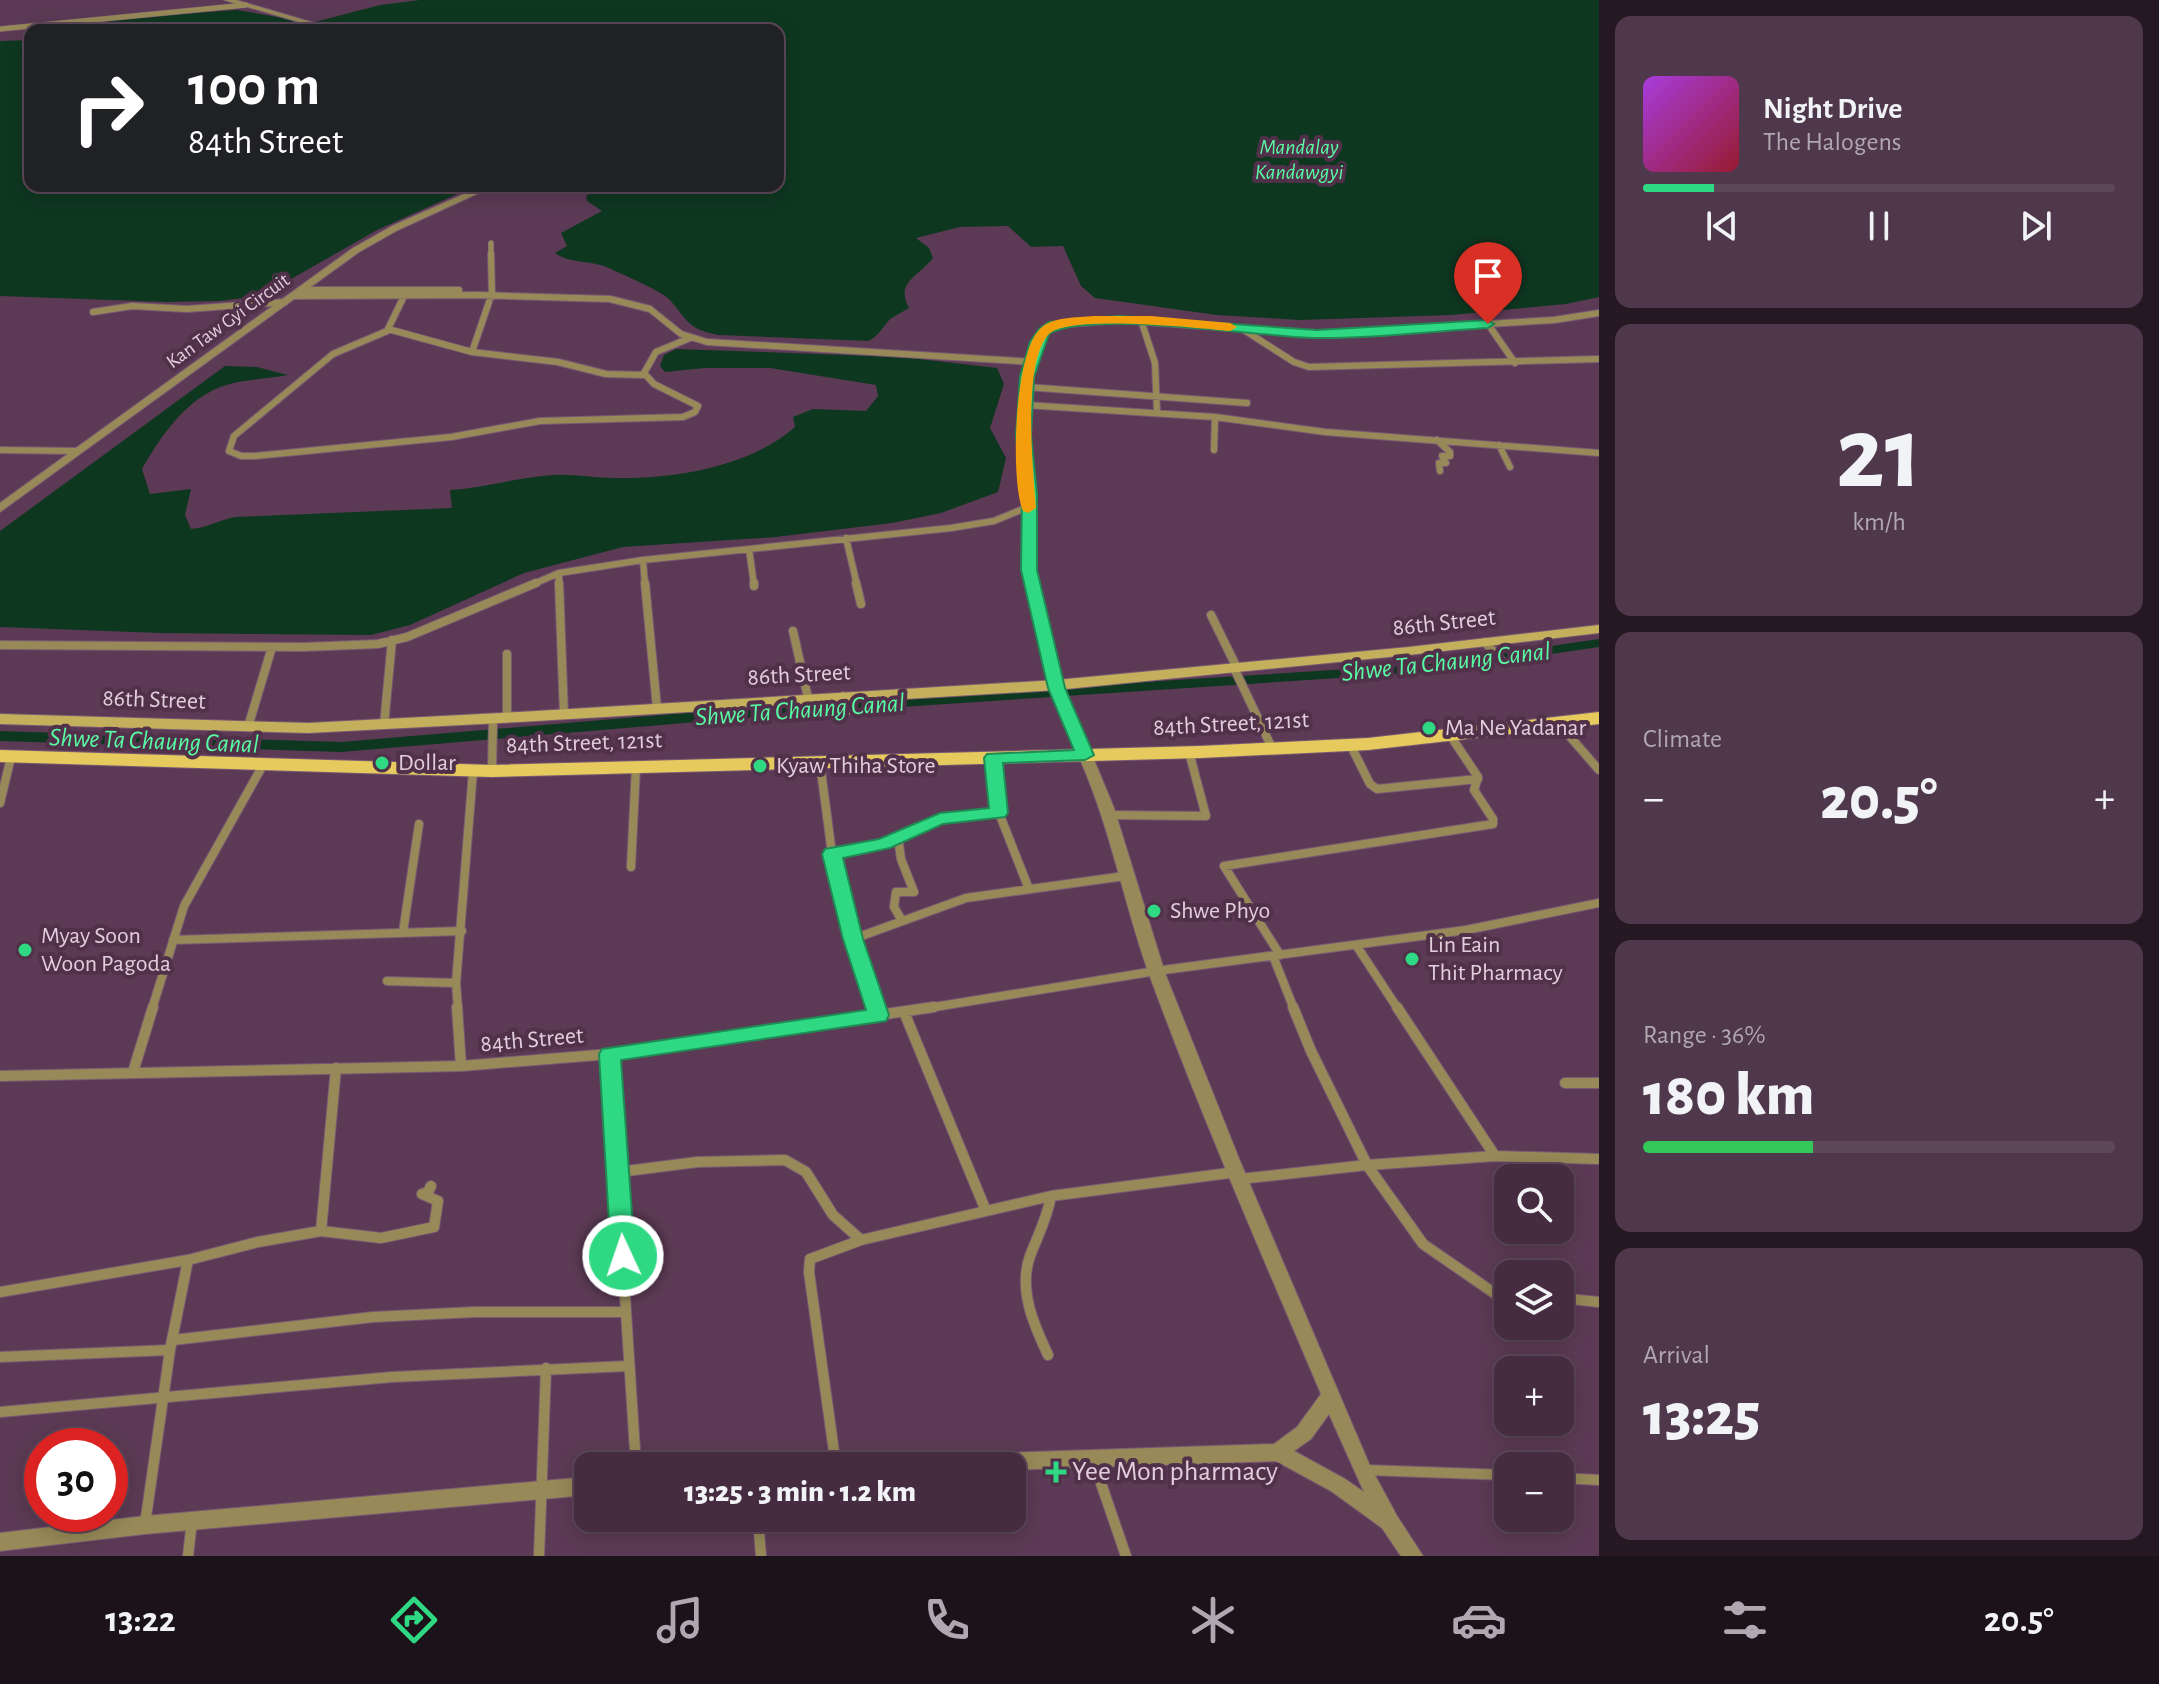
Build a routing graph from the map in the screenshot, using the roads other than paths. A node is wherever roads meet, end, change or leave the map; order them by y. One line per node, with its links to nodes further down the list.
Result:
1 (228, 0): 2 (street)
2 (246, 5): 3 (street); 4 (street)
3 (51, 24)
4 (313, 24)
5 (24, 27): 6 (street)
6 (0, 29)
7 (477, 192): 10 (street, Kan Taw Gyi Circuit)
8 (491, 243): 11 (street)
9 (405, 293): 10 (street); 11 (street); 17 (street)
10 (293, 296): 12 (street); 34 (street, Kan Taw Gyi Circuit)
11 (491, 300): 18 (street); 19 (street)
12 (93, 312)
13 (1599, 313): 15 (street)
14 (1141, 320): 16 (street); 21 (street); 25 (street)
15 (1488, 324): 16 (street); 22 (street)
16 (1240, 328): 22 (street)
17 (388, 329): 19 (street); 23 (street)
18 (690, 338): 21 (street); 23 (street)
19 (472, 352): 23 (street)
20 (1599, 359): 22 (street)
21 (1034, 362): 24 (street)
22 (1515, 363)
23 (644, 375)
24 (1026, 387): 25 (street); 27 (street)
25 (1159, 397): 26 (street); 28 (street)
26 (1247, 403)
27 (1025, 405): 28 (street); 38 (street)
28 (1157, 413): 29 (street)
29 (1215, 417): 30 (street); 33 (street)
30 (1436, 440): 31 (street); 37 (street)
31 (1499, 445): 35 (street); 36 (street)
32 (0, 450): 34 (street)
33 (1214, 450)
34 (78, 451): 39 (street, Kan Taw Gyi Circuit)
35 (1599, 453)
36 (1510, 467)
37 (1440, 471)
38 (1028, 507): 40 (street); 56 (street)
39 (0, 508)
40 (846, 538): 41 (street); 45 (street)
41 (749, 549): 42 (street); 44 (street)
42 (643, 560): 43 (street); 58 (street)
43 (559, 573): 49 (street); 59 (street)
44 (754, 586)
45 (861, 604)
46 (1211, 615): 55 (street)
47 (1599, 629): 52 (main road, 86th Street)
48 (793, 631): 57 (street)
49 (392, 640): 51 (street); 63 (street)
50 (0, 645): 51 (street)
51 (272, 647): 65 (street)
52 (1490, 647): 54 (street); 55 (main road, 86th Street)
53 (507, 654): 64 (street)
54 (1501, 660)
55 (1236, 670): 56 (main road, 86th Street); 68 (street)
56 (1058, 691): 57 (main road, 86th Street); 70 (street)
57 (808, 698): 58 (main road, 86th Street)
58 (657, 708): 59 (main road, 86th Street)
59 (564, 715): 64 (main road, 86th Street)
60 (1599, 718): 62 (main road, 84th Street, 121st)
61 (0, 719): 65 (main road, 86th Street)
62 (1559, 724): 66 (main road, 84th Street, 121st); 76 (street)
63 (384, 725): 64 (main road, 86th Street); 65 (main road, 86th Street)
64 (497, 726): 77 (street)
65 (248, 727)
66 (1450, 735): 67 (main road, 84th Street, 121st); 78 (street)
67 (1350, 744): 68 (main road, 84th Street, 121st); 78 (street)
68 (1272, 748): 69 (main road, 84th Street, 121st)
69 (1189, 752): 70 (main road, 84th Street, 121st); 81 (street)
70 (1085, 755): 72 (main road, 84th Street, 121st); 81 (street)
71 (5, 756): 74 (main road, 84th Street, 121st); 79 (street)
72 (993, 758): 73 (main road, 84th Street, 121st); 80 (street)
73 (820, 763): 75 (main road, 84th Street, 121st); 84 (street)
74 (263, 765): 77 (main road, 84th Street, 121st); 93 (street)
75 (636, 767): 77 (main road, 84th Street, 121st); 85 (street)
76 (1599, 770)
77 (483, 771): 90 (street)
78 (1478, 779): 95 (street)
79 (0, 803)
80 (999, 813): 83 (street); 87 (street)
81 (1110, 815): 86 (street)
82 (419, 824): 91 (street)
83 (898, 837): 84 (street); 89 (street)
84 (832, 854): 92 (street)
85 (631, 867)
86 (1125, 876): 87 (street); 96 (street)
87 (1029, 889): 89 (street)
88 (1599, 903): 94 (street, 84th Street)
89 (901, 919): 92 (street)
90 (462, 931): 91 (street); 98 (street)
91 (403, 932): 93 (street)
92 (853, 939): 100 (street)
93 (173, 940): 104 (street)
94 (1356, 945): 95 (street, 84th Street); 108 (street)
95 (1277, 955): 96 (street, 84th Street); 110 (street)
96 (1156, 971): 99 (street, 84th Street); 112 (street)
97 (387, 981): 98 (street)
98 (456, 983): 102 (street)
99 (904, 1012): 100 (street, 84th Street); 115 (street)
100 (879, 1015): 101 (street, 84th Street)
101 (610, 1054): 102 (street, 84th Street); 111 (street)
102 (461, 1066): 103 (street, 84th Street)
103 (336, 1068): 104 (street, 84th Street); 116 (street)
104 (133, 1072): 105 (street, 84th Street)
105 (0, 1076)
106 (1565, 1083): 107 (street)
107 (1599, 1083)
108 (1495, 1156): 109 (street); 110 (street)
109 (1599, 1159)
110 (1367, 1165): 112 (street); 120 (street)
111 (619, 1172): 117 (street); 123 (street)
112 (1239, 1176): 114 (street); 130 (street)
113 (431, 1186): 116 (street)
114 (1051, 1196): 115 (street); 125 (street)
115 (986, 1211): 117 (street)
116 (321, 1231): 118 (street)
117 (861, 1240): 133 (street)
118 (188, 1260): 119 (street); 124 (street)
119 (0, 1292)
120 (1494, 1293)
121 (1574, 1299): 122 (street)
122 (1599, 1302)
123 (626, 1312): 124 (street); 127 (street)
124 (171, 1345): 126 (street); 129 (street)
125 (1048, 1355)
126 (0, 1357)
127 (628, 1366): 128 (street); 132 (street)
128 (546, 1368): 129 (street); 142 (street)
129 (164, 1395): 131 (street); 145 (street)
130 (1331, 1395): 134 (street); 137 (street)
131 (0, 1412)
132 (635, 1452)
133 (834, 1452)
134 (1278, 1452): 135 (street); 144 (street)
135 (1093, 1460): 136 (street); 151 (street)
136 (1026, 1461)
137 (1362, 1470): 138 (street); 144 (street)
138 (1494, 1475)
139 (1574, 1479): 140 (street)
140 (1599, 1480)
141 (574, 1487): 142 (street)
142 (542, 1490): 143 (street); 149 (street)
143 (192, 1521): 145 (street); 148 (street)
144 (1390, 1522): 152 (street)
145 (145, 1525): 147 (street)
146 (759, 1532): 150 (street)
147 (0, 1542)
148 (188, 1556)
149 (539, 1556)
150 (761, 1556)
151 (1126, 1556)
152 (1413, 1556)

